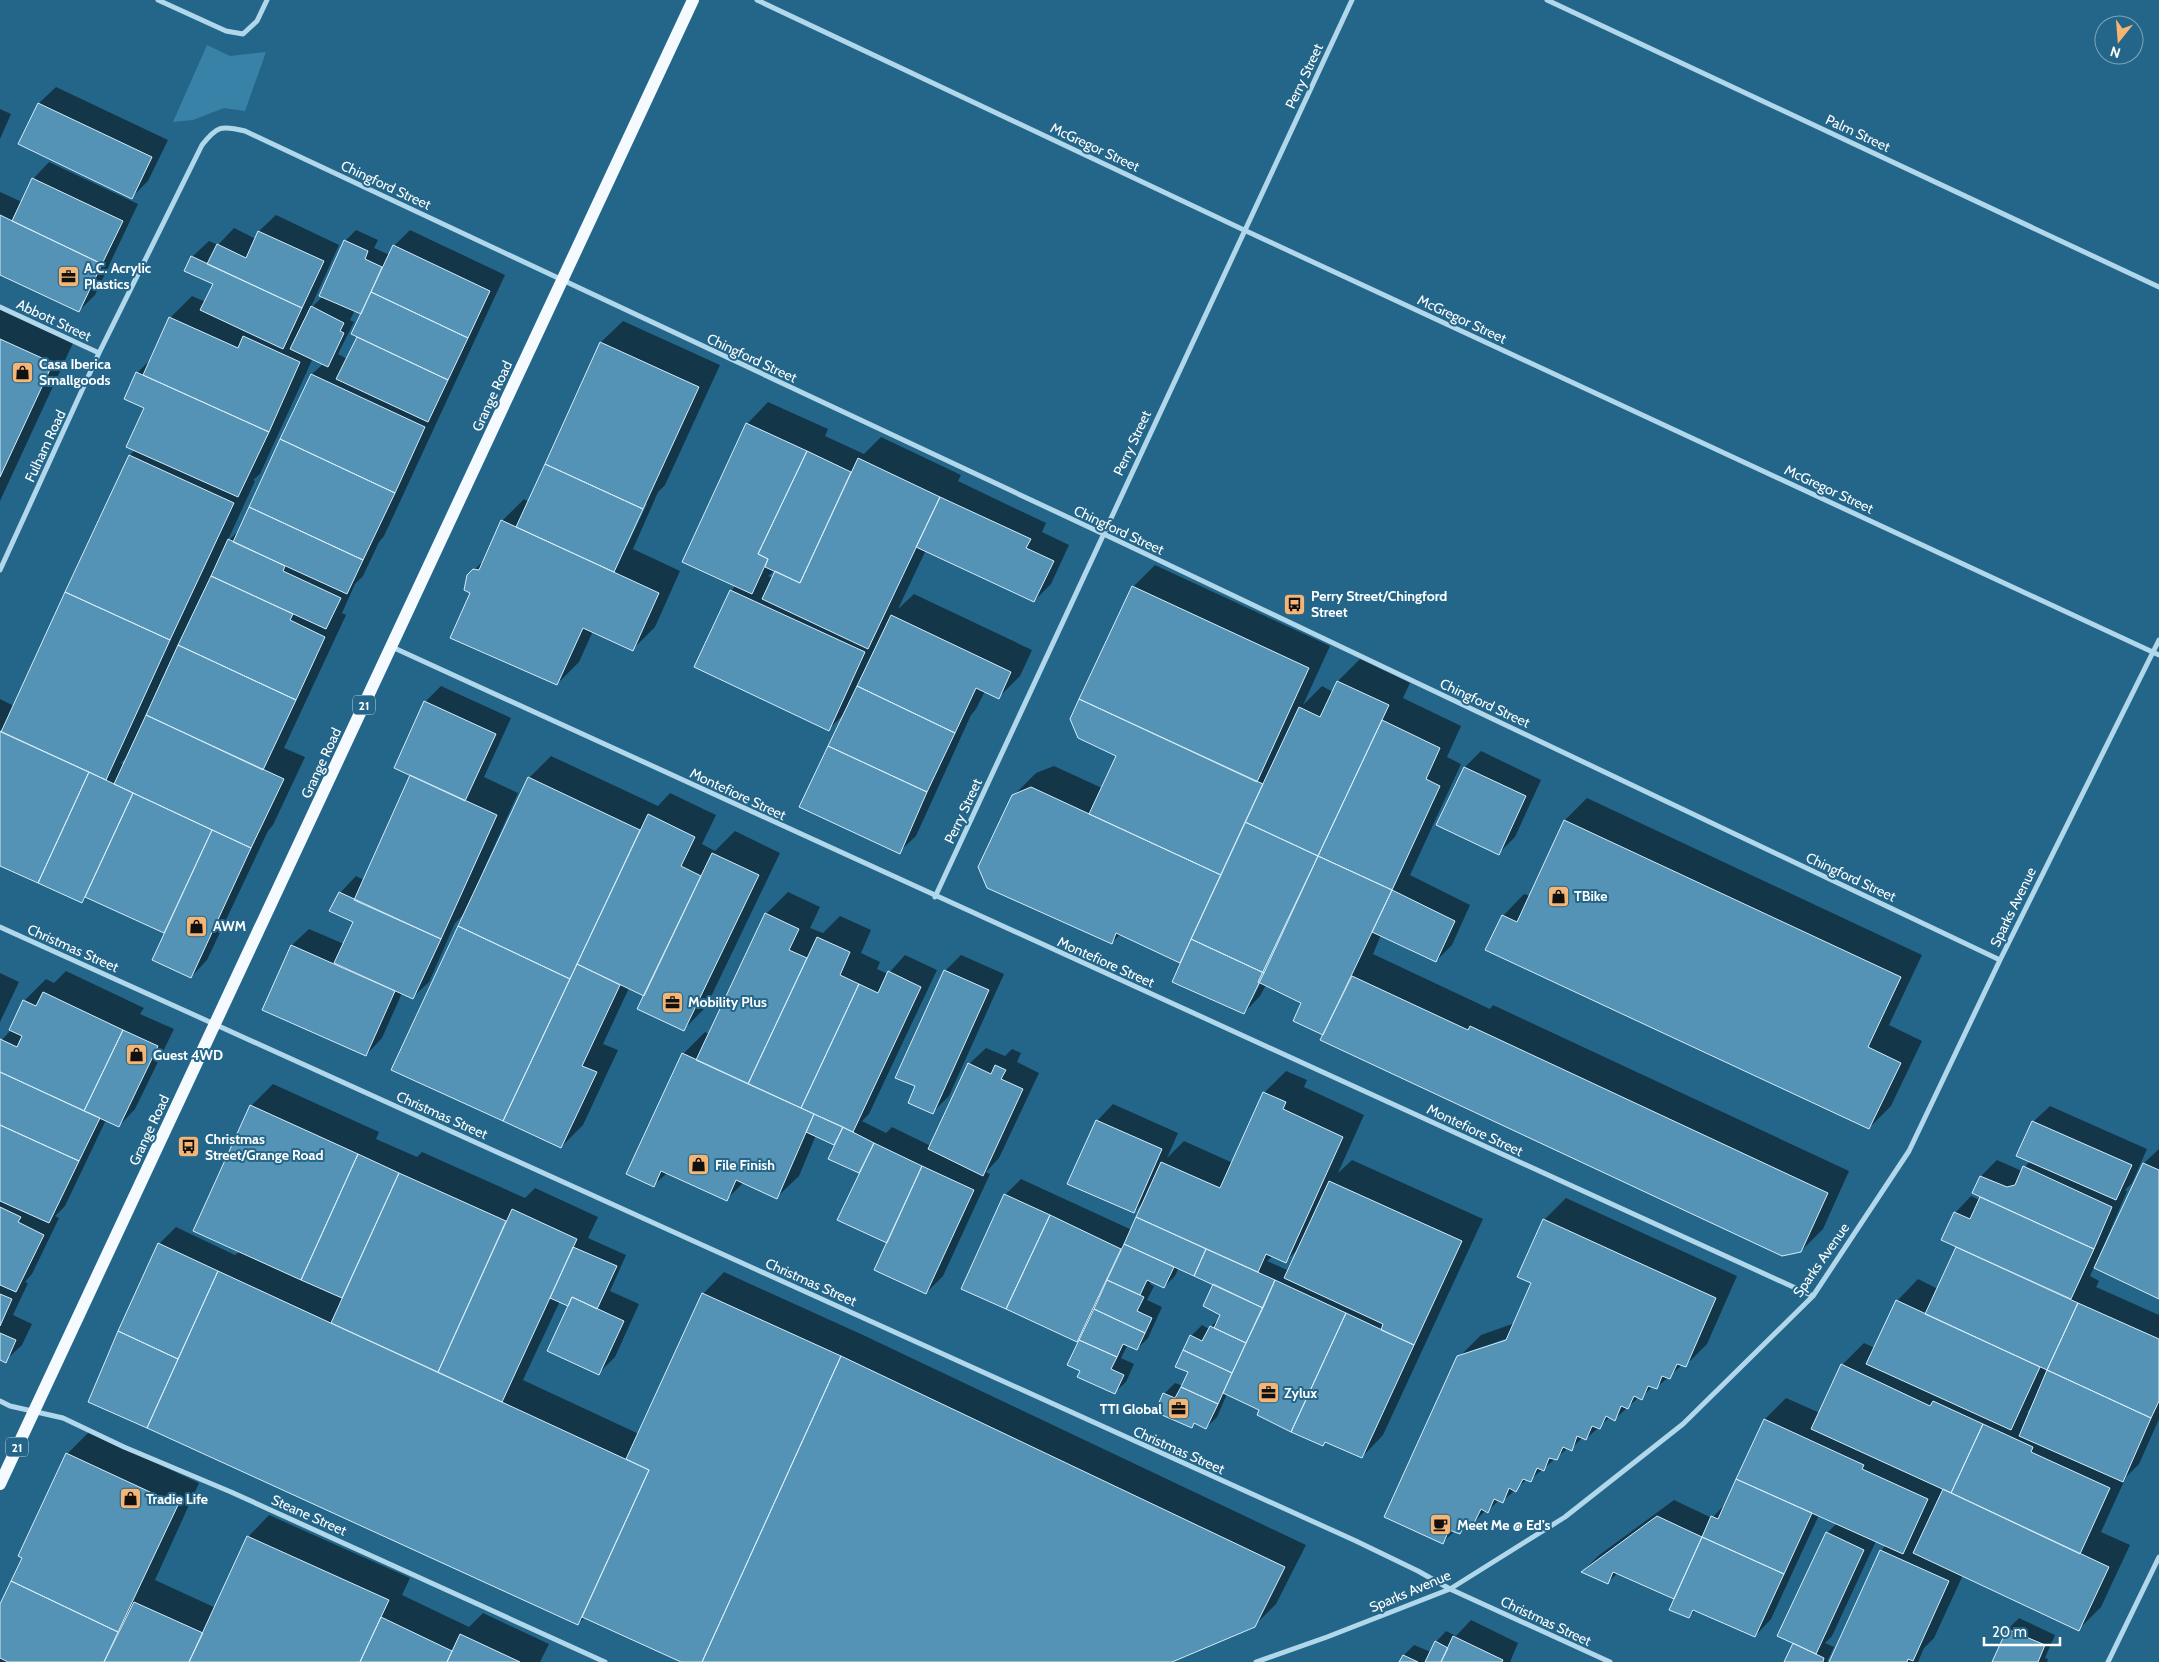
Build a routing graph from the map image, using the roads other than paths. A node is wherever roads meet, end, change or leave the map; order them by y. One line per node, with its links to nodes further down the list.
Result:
1 (158, 0): 2 (street)
2 (267, 0)
3 (693, 0): 9 (main road, Grange Road / 21)
4 (757, 0): 8 (street, McGregor Street)
5 (1352, 0): 8 (street, Perry Street)
6 (1547, 0): 10 (street, Palm Street)
7 (226, 126): 9 (street, Chingford Street); 12 (street, Fulham Road)
8 (1244, 230): 13 (street, Perry Street); 17 (street, McGregor Street)
9 (562, 281): 13 (street, Chingford Street); 16 (main road, Grange Road / 21)
10 (2159, 287)
11 (0, 307): 12 (street, Abbott Street)
12 (100, 353): 14 (street, Fulham Road)
13 (1103, 534): 19 (street, Perry Street); 21 (street, Chingford Street)
14 (0, 570)
15 (2159, 640): 17 (street, Sparks Avenue)
16 (391, 647): 19 (street, Montefiore Street); 22 (main road, Grange Road / 21)
17 (2153, 652): 18 (street, McGregor Street); 21 (street, Sparks Avenue)
18 (2159, 655)
19 (935, 897): 23 (street, Montefiore Street)
20 (0, 927): 22 (street, Christmas Street)
21 (2000, 960): 23 (street, Sparks Avenue)
22 (215, 1024): 25 (main road, Grange Road / 21); 28 (street, Christmas Street)
23 (1813, 1296): 28 (street, Sparks Avenue)
24 (0, 1401): 25 (street, Steane Street)
25 (34, 1410): 26 (main road, Grange Road / 21); 29 (street, Steane Street)
26 (0, 1484)
27 (2159, 1557): 32 (street)
28 (1450, 1589): 30 (street, Sparks Avenue); 31 (street, Christmas Street)
29 (604, 1662)
30 (1256, 1662)
31 (1610, 1662)
32 (2108, 1662)

